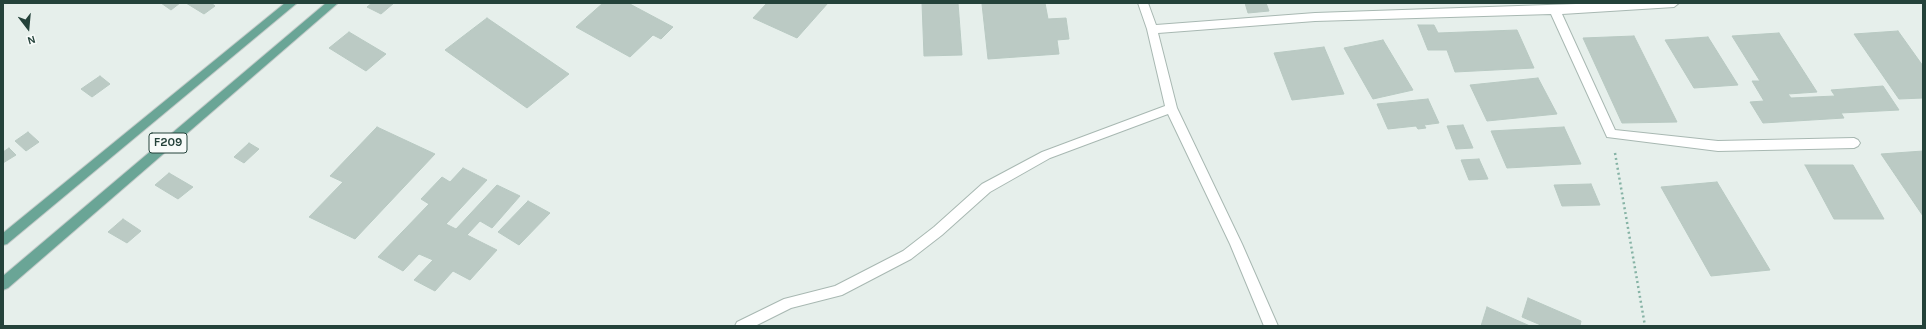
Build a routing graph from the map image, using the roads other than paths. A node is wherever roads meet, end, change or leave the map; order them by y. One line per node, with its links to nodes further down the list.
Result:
1 (292, 3): 9 (main road, F209)
2 (334, 3): 10 (main road, F209)
3 (1143, 3): 6 (street)
4 (1674, 3): 5 (street)
5 (1556, 10): 6 (street); 8 (street)
6 (1152, 29): 7 (street)
7 (1171, 108): 11 (street); 12 (street)
8 (1854, 143)
9 (3, 240)
10 (3, 284)
11 (742, 326)
12 (1271, 326)

